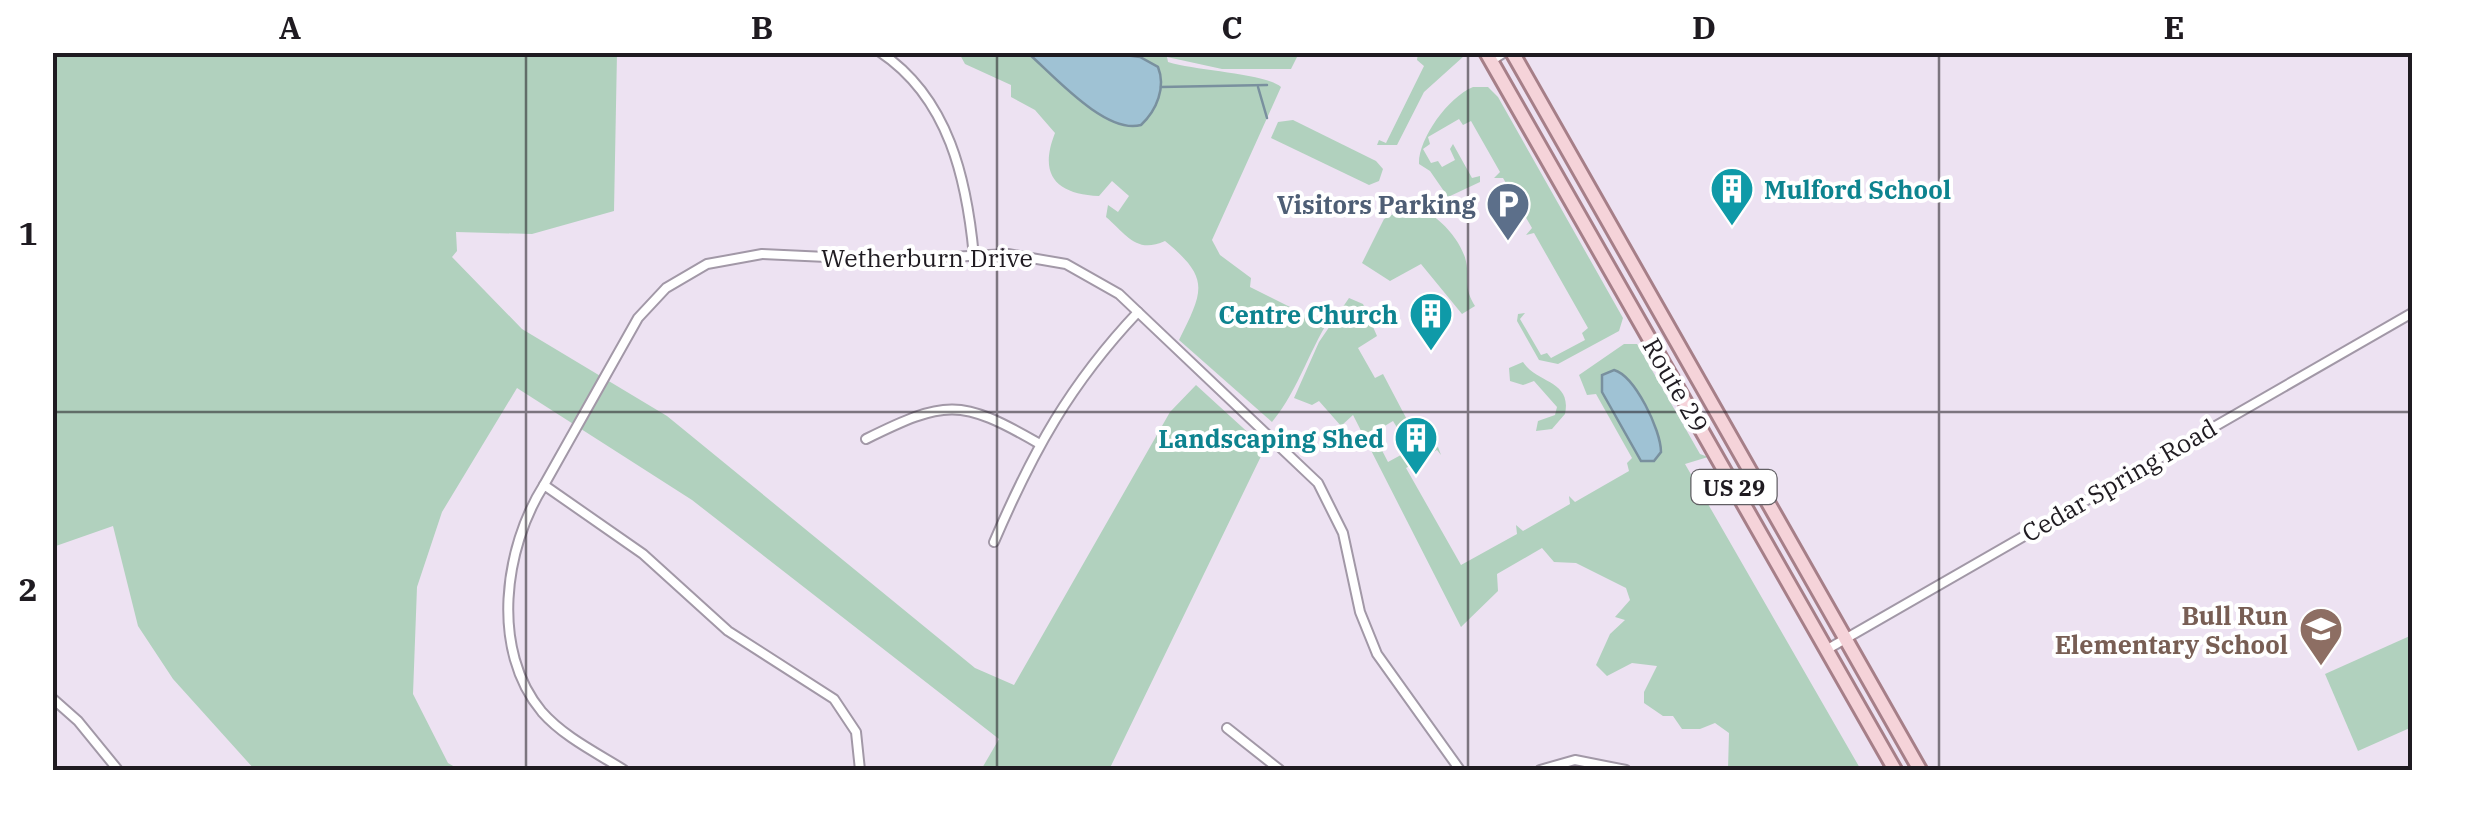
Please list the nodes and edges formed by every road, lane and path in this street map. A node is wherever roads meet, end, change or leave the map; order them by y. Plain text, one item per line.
1 (880, 52) edge
2 (1508, 52) edge
3 (1489, 56) edge
4 (974, 257) junction
5 (1138, 312) junction
6 (2412, 313) edge
7 (866, 439) dead end
8 (1038, 443) junction
9 (544, 484) junction
10 (994, 542) dead end
11 (1845, 639) junction
12 (1826, 650) junction
13 (52, 698) edge
14 (1228, 728) dead end
15 (118, 770) edge
16 (624, 770) edge
17 (860, 770) edge
18 (1280, 770) edge
19 (1460, 770) edge
20 (1540, 770) edge
21 (1626, 770) edge
22 (1895, 770) edge
23 (1920, 770) edge

1 - 4 street
2 - 3 street
2 - 11 main road, Route 29 / US 29
3 - 12 main road, Route 29 / US 29
4 - 5 street, Wetherburn Drive
4 - 9 street, Wetherburn Drive
5 - 8 street
5 - 19 street, Wetherburn Drive
6 - 11 street, Cedar Spring Road
7 - 8 street
8 - 10 street
9 - 16 street, Wetherburn Drive
9 - 17 street
11 - 12 street, Cedar Spring Road
11 - 23 main road, Route 29 / US 29
12 - 22 main road, Route 29 / US 29
13 - 15 street
14 - 18 street
20 - 21 street

